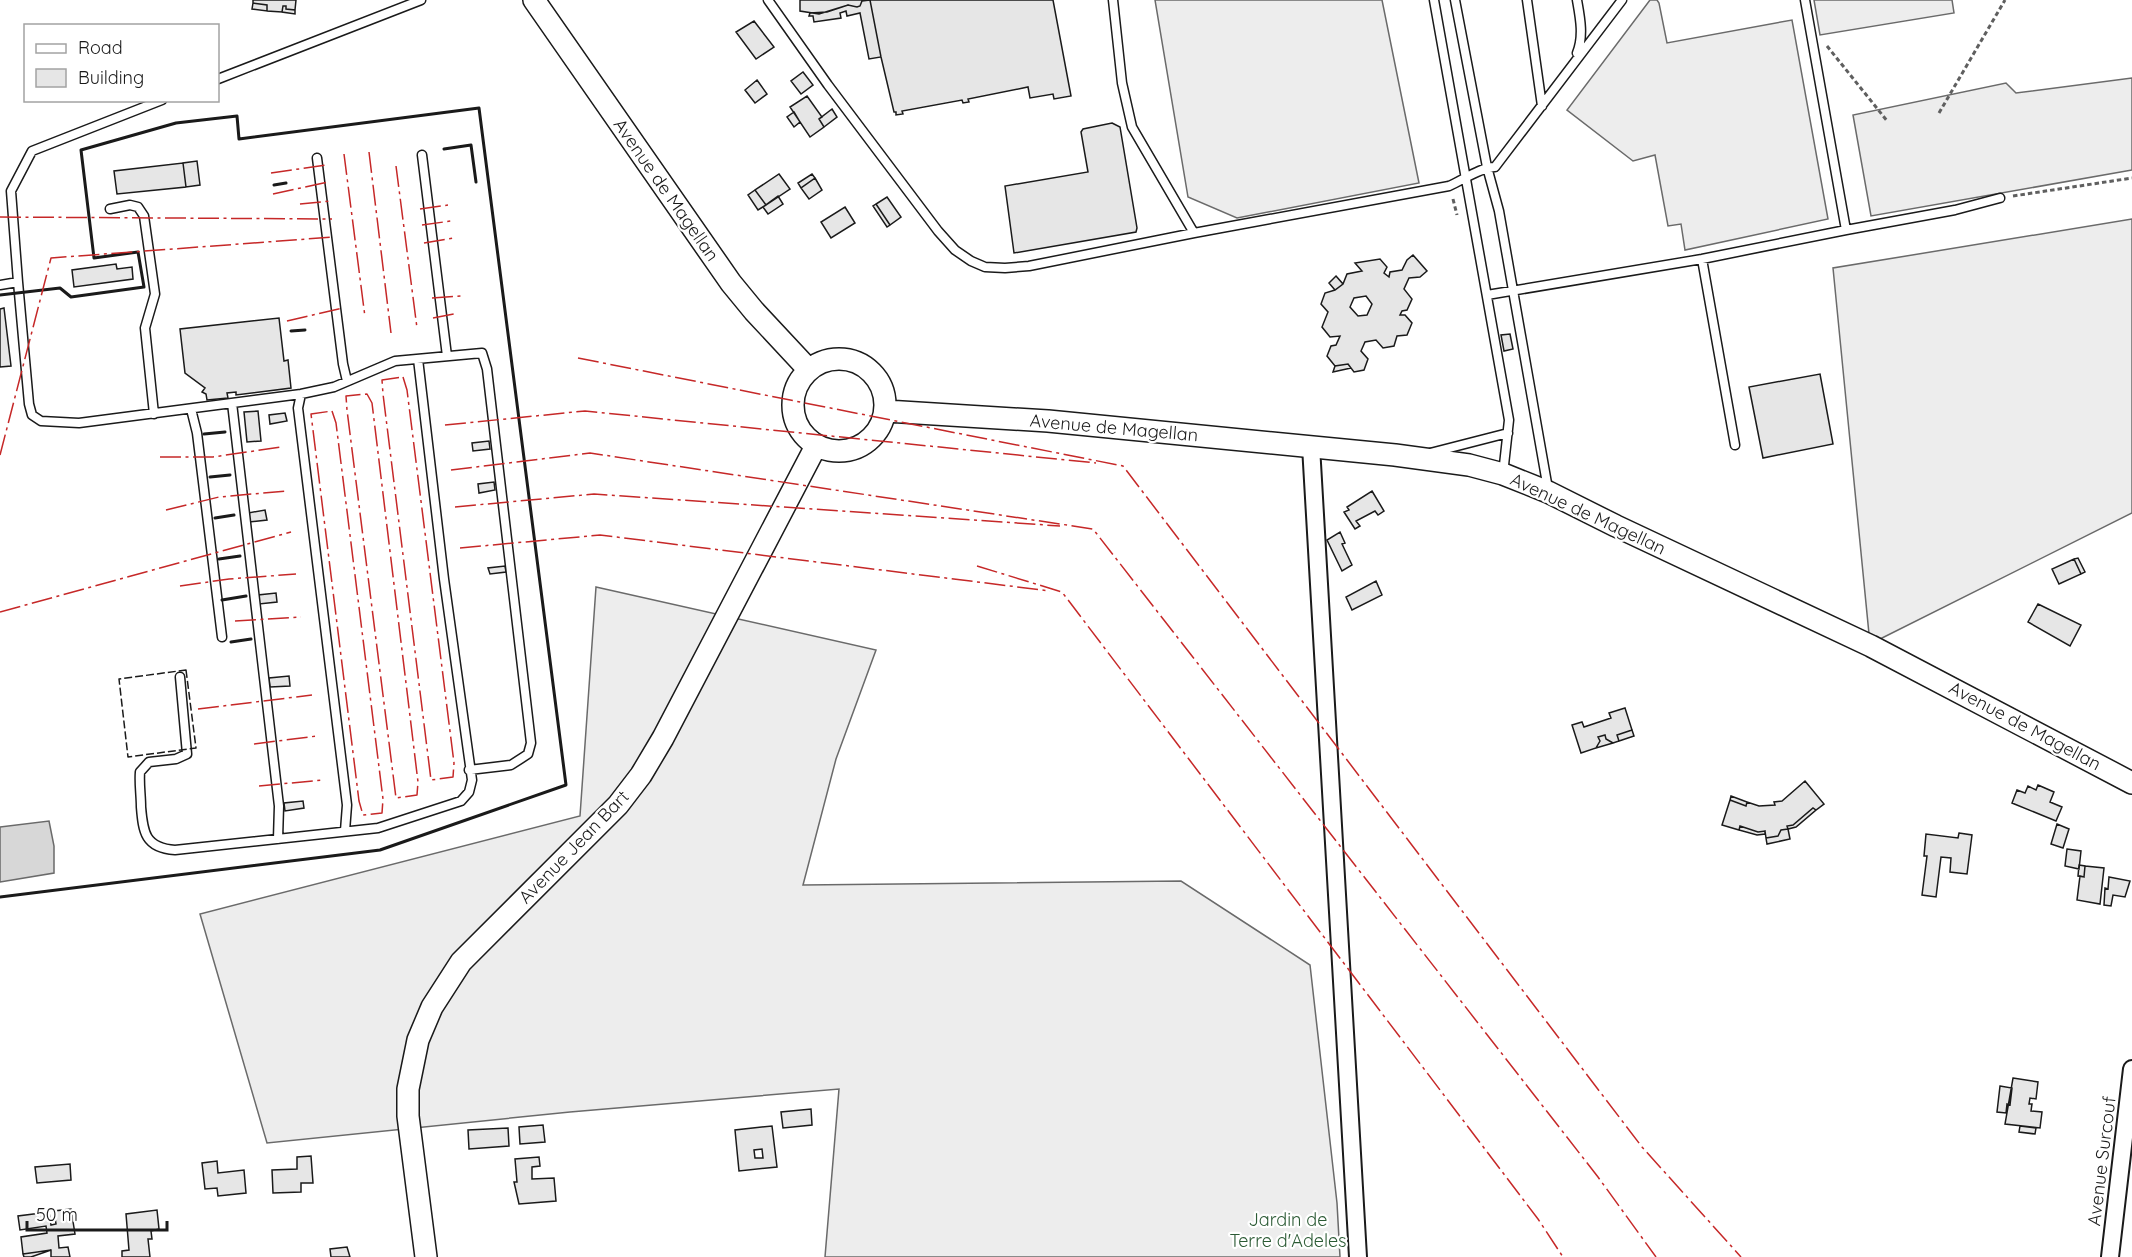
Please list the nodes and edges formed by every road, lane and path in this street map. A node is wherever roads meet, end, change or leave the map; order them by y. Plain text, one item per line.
1 (421, 0) edge
2 (534, 0) edge
3 (768, 0) edge
4 (1113, 0) edge
5 (1434, 0) edge
6 (1455, 0) edge
7 (1527, 0) edge
8 (1577, 0) edge
9 (1622, 0) edge
10 (1805, 0) edge
11 (2005, 0) edge
12 (1810, 25) junction
13 (1581, 29) junction
14 (1594, 37) junction
15 (1570, 69) junction
16 (219, 79) edge
17 (157, 102) edge
18 (1542, 106) junction
19 (1939, 113) dead end
20 (1888, 122) dead end
21 (422, 155) dead end
22 (318, 158) dead end
23 (1487, 167) junction
24 (2132, 178) edge
25 (1466, 179) junction
26 (2000, 198) joint
27 (110, 209) dead end
28 (1846, 230) junction
29 (1194, 233) junction
30 (1702, 259) junction
31 (18, 282) junction
32 (0, 285) edge
33 (1513, 291) junction
34 (1487, 295) junction
35 (447, 356) junction
36 (418, 359) junction
37 (809, 370) junction
38 (347, 381) junction
39 (301, 394) junction
40 (232, 404) junction
41 (191, 409) junction
42 (886, 411) junction
43 (154, 414) junction
44 (1508, 433) junction
45 (1735, 445) dead end
46 (816, 446) junction
47 (1311, 446) junction
48 (1413, 457) junction
49 (1503, 474) junction
50 (1548, 492) junction
51 (222, 637) dead end
52 (180, 677) dead end
53 (470, 770) junction
54 (2132, 783) edge
55 (345, 831) junction
56 (278, 839) junction
57 (2132, 1069) edge
58 (426, 1257) edge
59 (1358, 1257) edge
60 (2110, 1257) edge

1 - 16 lane
2 - 37 street, Avenue de Magellan
3 - 29 lane
4 - 29 lane
5 - 25 lane
6 - 23 lane
7 - 18 lane
8 - 13 lane
9 - 14 lane
10 - 12 lane
11 - 19 path
12 - 20 path
12 - 28 lane
13 - 14 lane
13 - 15 lane
14 - 15 lane
15 - 18 lane
17 - 31 lane
18 - 23 lane
21 - 35 lane
22 - 38 lane
23 - 25 lane
23 - 33 lane
24 - 26 path
25 - 29 lane
25 - 34 lane
26 - 28 lane
27 - 43 lane
28 - 30 lane
30 - 33 lane
30 - 45 lane
31 - 32 lane
31 - 43 lane
33 - 34 lane
33 - 50 lane
34 - 44 lane
35 - 36 lane
35 - 53 lane
36 - 38 lane
36 - 53 lane
37 - 42 street
37 - 46 street
38 - 39 lane
39 - 40 lane
39 - 55 lane
40 - 41 lane
40 - 56 lane
41 - 43 lane
41 - 51 lane
42 - 46 street
42 - 47 street, Avenue de Magellan
44 - 48 lane
44 - 49 lane
46 - 58 street, Avenue Jean Bart
47 - 48 street, Avenue de Magellan
47 - 59 street
48 - 49 street, Avenue de Magellan
49 - 50 street, Avenue de Magellan
50 - 54 street, Avenue de Magellan
52 - 56 lane
53 - 55 lane
55 - 56 lane
57 - 60 street, Avenue Surcouf

